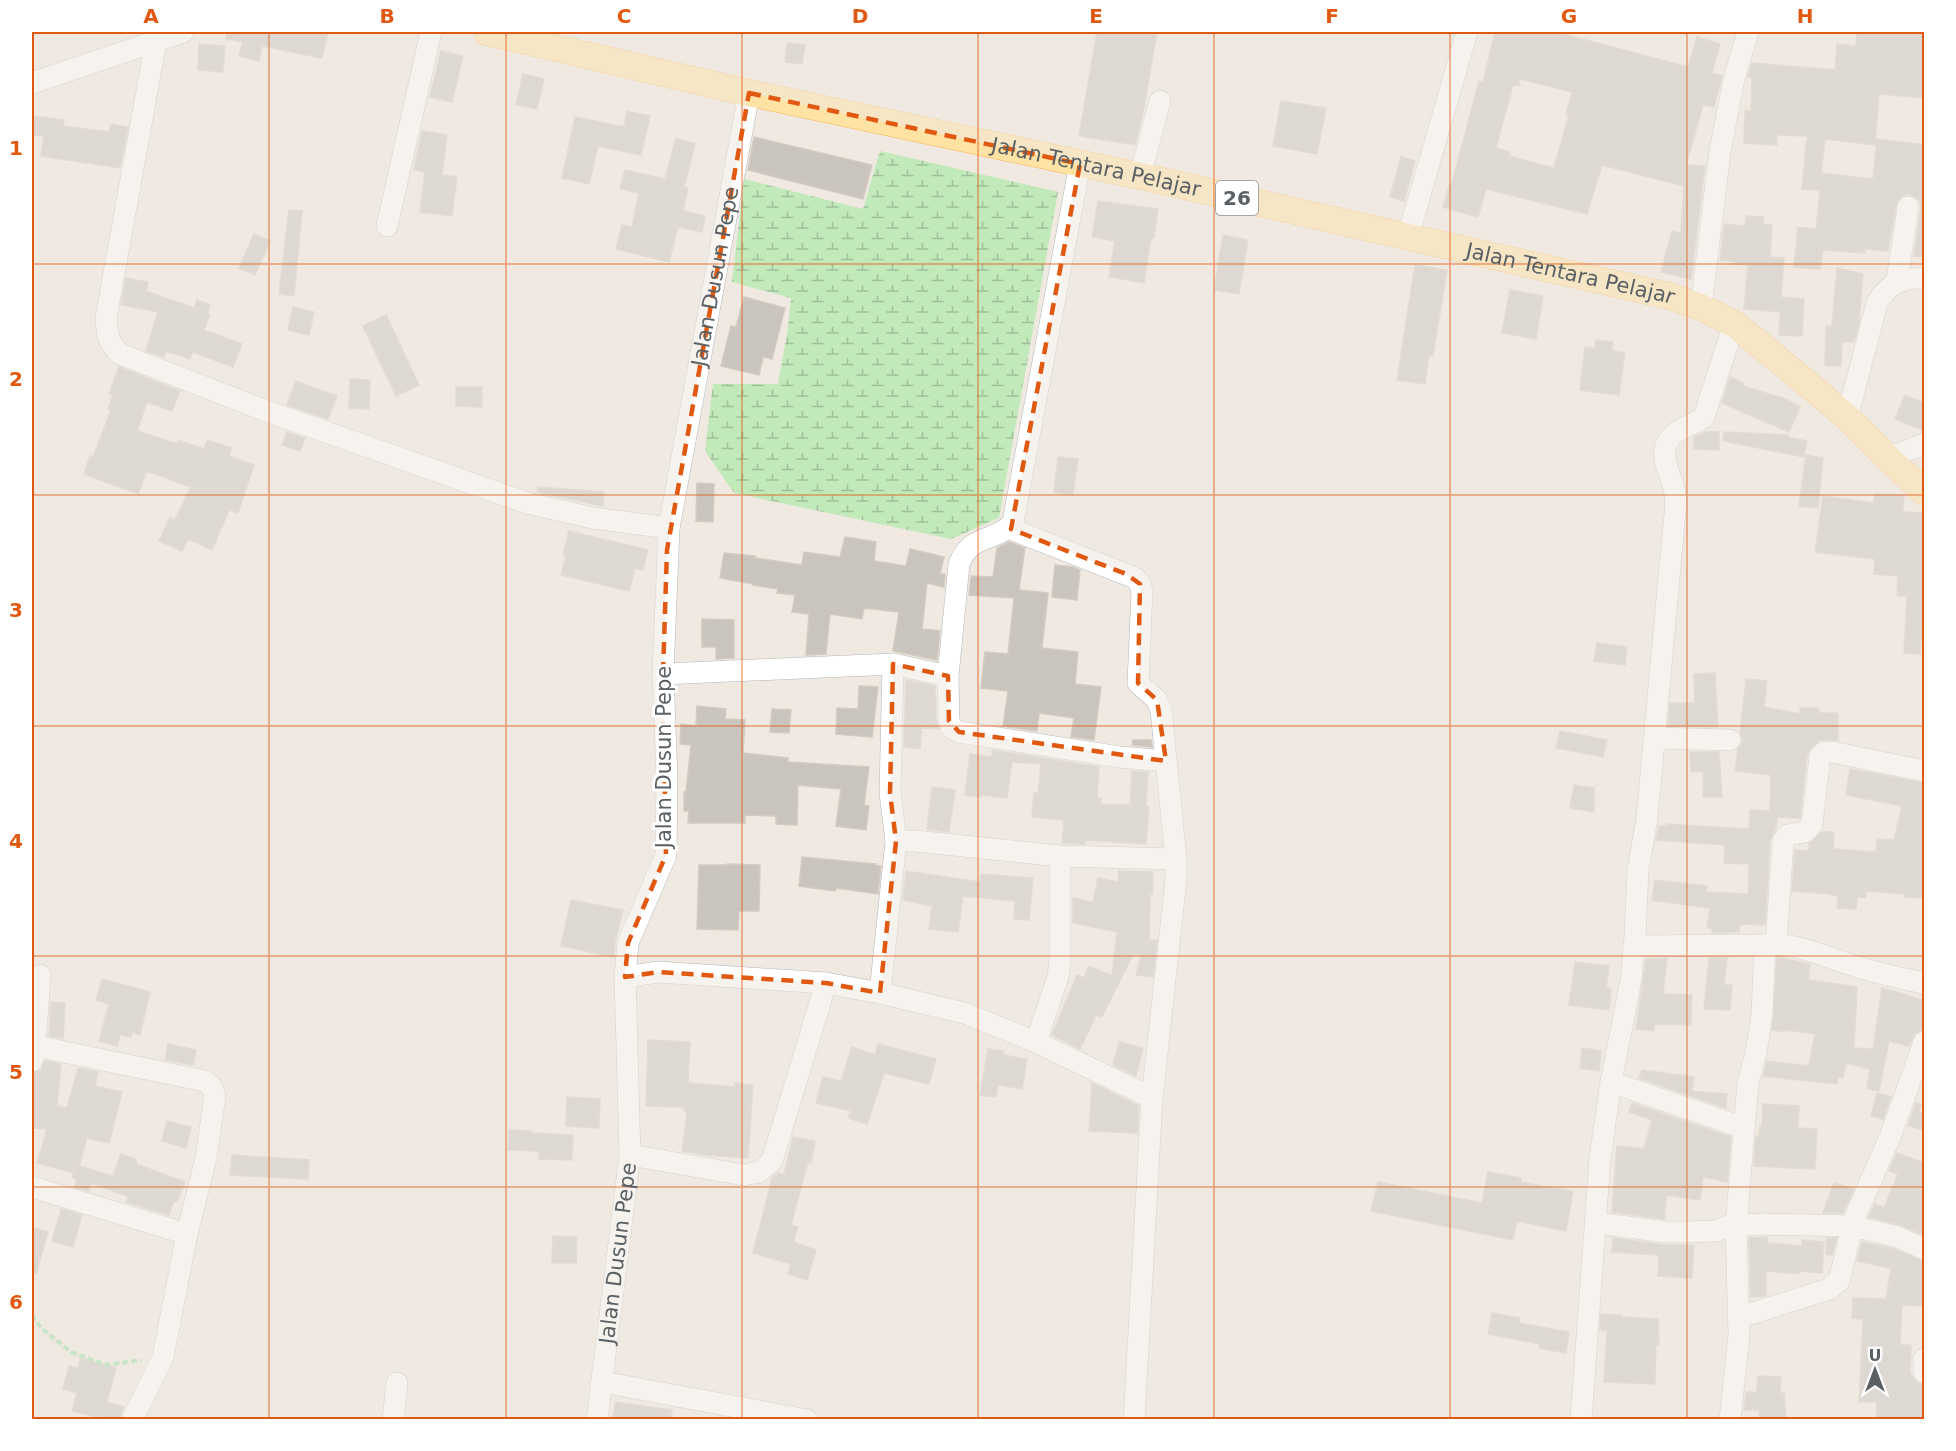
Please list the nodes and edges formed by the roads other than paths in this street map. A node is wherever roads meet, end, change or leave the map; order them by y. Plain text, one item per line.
1 (183, 32) edge
2 (431, 32) edge
3 (487, 32) edge
4 (1467, 32) edge
5 (1748, 32) edge
6 (156, 41) junction
7 (32, 83) edge
8 (749, 93) junction
9 (1160, 101) dead end
10 (1080, 164) junction
11 (1140, 176) junction
12 (1908, 207) dead end
13 (387, 226) dead end
14 (1408, 236) junction
15 (1924, 278) edge
16 (1897, 281) junction
17 (1701, 307) junction
18 (1734, 324) junction
19 (1846, 416) junction
20 (1924, 444) edge
21 (1888, 458) junction
22 (1924, 492) edge
23 (669, 528) junction
24 (1008, 528) junction
25 (893, 664) junction
26 (663, 674) junction
27 (948, 676) junction
28 (1655, 738) junction
29 (1730, 740) dead end
30 (1166, 761) junction
31 (1924, 771) edge
32 (896, 841) junction
33 (1060, 856) junction
34 (1176, 859) junction
35 (1771, 944) junction
36 (1634, 946) junction
37 (40, 975) dead end
38 (625, 976) junction
39 (826, 983) junction
40 (1924, 983) edge
41 (879, 993) junction
42 (1036, 1042) junction
43 (1924, 1042) edge
44 (33, 1053) edge
45 (1611, 1082) junction
46 (1152, 1098) junction
47 (1744, 1128) junction
48 (630, 1155) junction
49 (32, 1187) edge
50 (1596, 1223) junction
51 (1736, 1225) junction
52 (1852, 1226) junction
53 (187, 1234) junction
54 (1924, 1249) edge
55 (1738, 1318) junction
56 (602, 1382) junction
57 (397, 1383) dead end
58 (132, 1419) edge
59 (393, 1419) edge
60 (597, 1419) edge
61 (807, 1419) edge
62 (1134, 1419) edge
63 (1581, 1419) edge
64 (1730, 1419) edge

1 - 6 street
2 - 13 street
3 - 8 main road, Jalan Tentara Pelajar / 26
4 - 14 street
5 - 17 street
6 - 7 street
6 - 23 street
8 - 10 main road, Jalan Tentara Pelajar / 26
8 - 23 street, Jalan Dusun Pepe
9 - 11 street
10 - 11 main road, Jalan Tentara Pelajar / 26
10 - 24 street
11 - 14 main road, Jalan Tentara Pelajar / 26
12 - 16 street
14 - 17 main road, Jalan Tentara Pelajar / 26
15 - 16 street
16 - 19 street
17 - 18 main road, Jalan Tentara Pelajar / 26
18 - 19 main road, Jalan Tentara Pelajar / 26
18 - 28 street
19 - 21 main road, Jalan Tentara Pelajar / 26
20 - 21 street
21 - 22 main road, Jalan Tentara Pelajar / 26
23 - 26 street, Jalan Dusun Pepe
24 - 27 street
24 - 30 street
25 - 26 street
25 - 27 street
25 - 32 street
26 - 38 street, Jalan Dusun Pepe
27 - 30 street
28 - 29 street
28 - 36 street
30 - 34 street
31 - 35 street
32 - 33 street
32 - 41 street
33 - 34 street
33 - 42 street
34 - 46 street
35 - 36 street
35 - 40 street
35 - 47 street
36 - 45 street
37 - 44 street
38 - 39 street
38 - 48 street, Jalan Dusun Pepe
39 - 41 street
39 - 48 street
41 - 42 street
42 - 46 street
43 - 52 street
44 - 53 street
45 - 47 street
45 - 50 street
46 - 62 street
47 - 51 street
48 - 56 street, Jalan Dusun Pepe
49 - 53 street
50 - 51 street
50 - 63 street
51 - 52 street
51 - 55 street
52 - 54 street
52 - 55 street
53 - 58 street
55 - 64 street
56 - 60 street, Jalan Dusun Pepe
56 - 61 street
57 - 59 street

